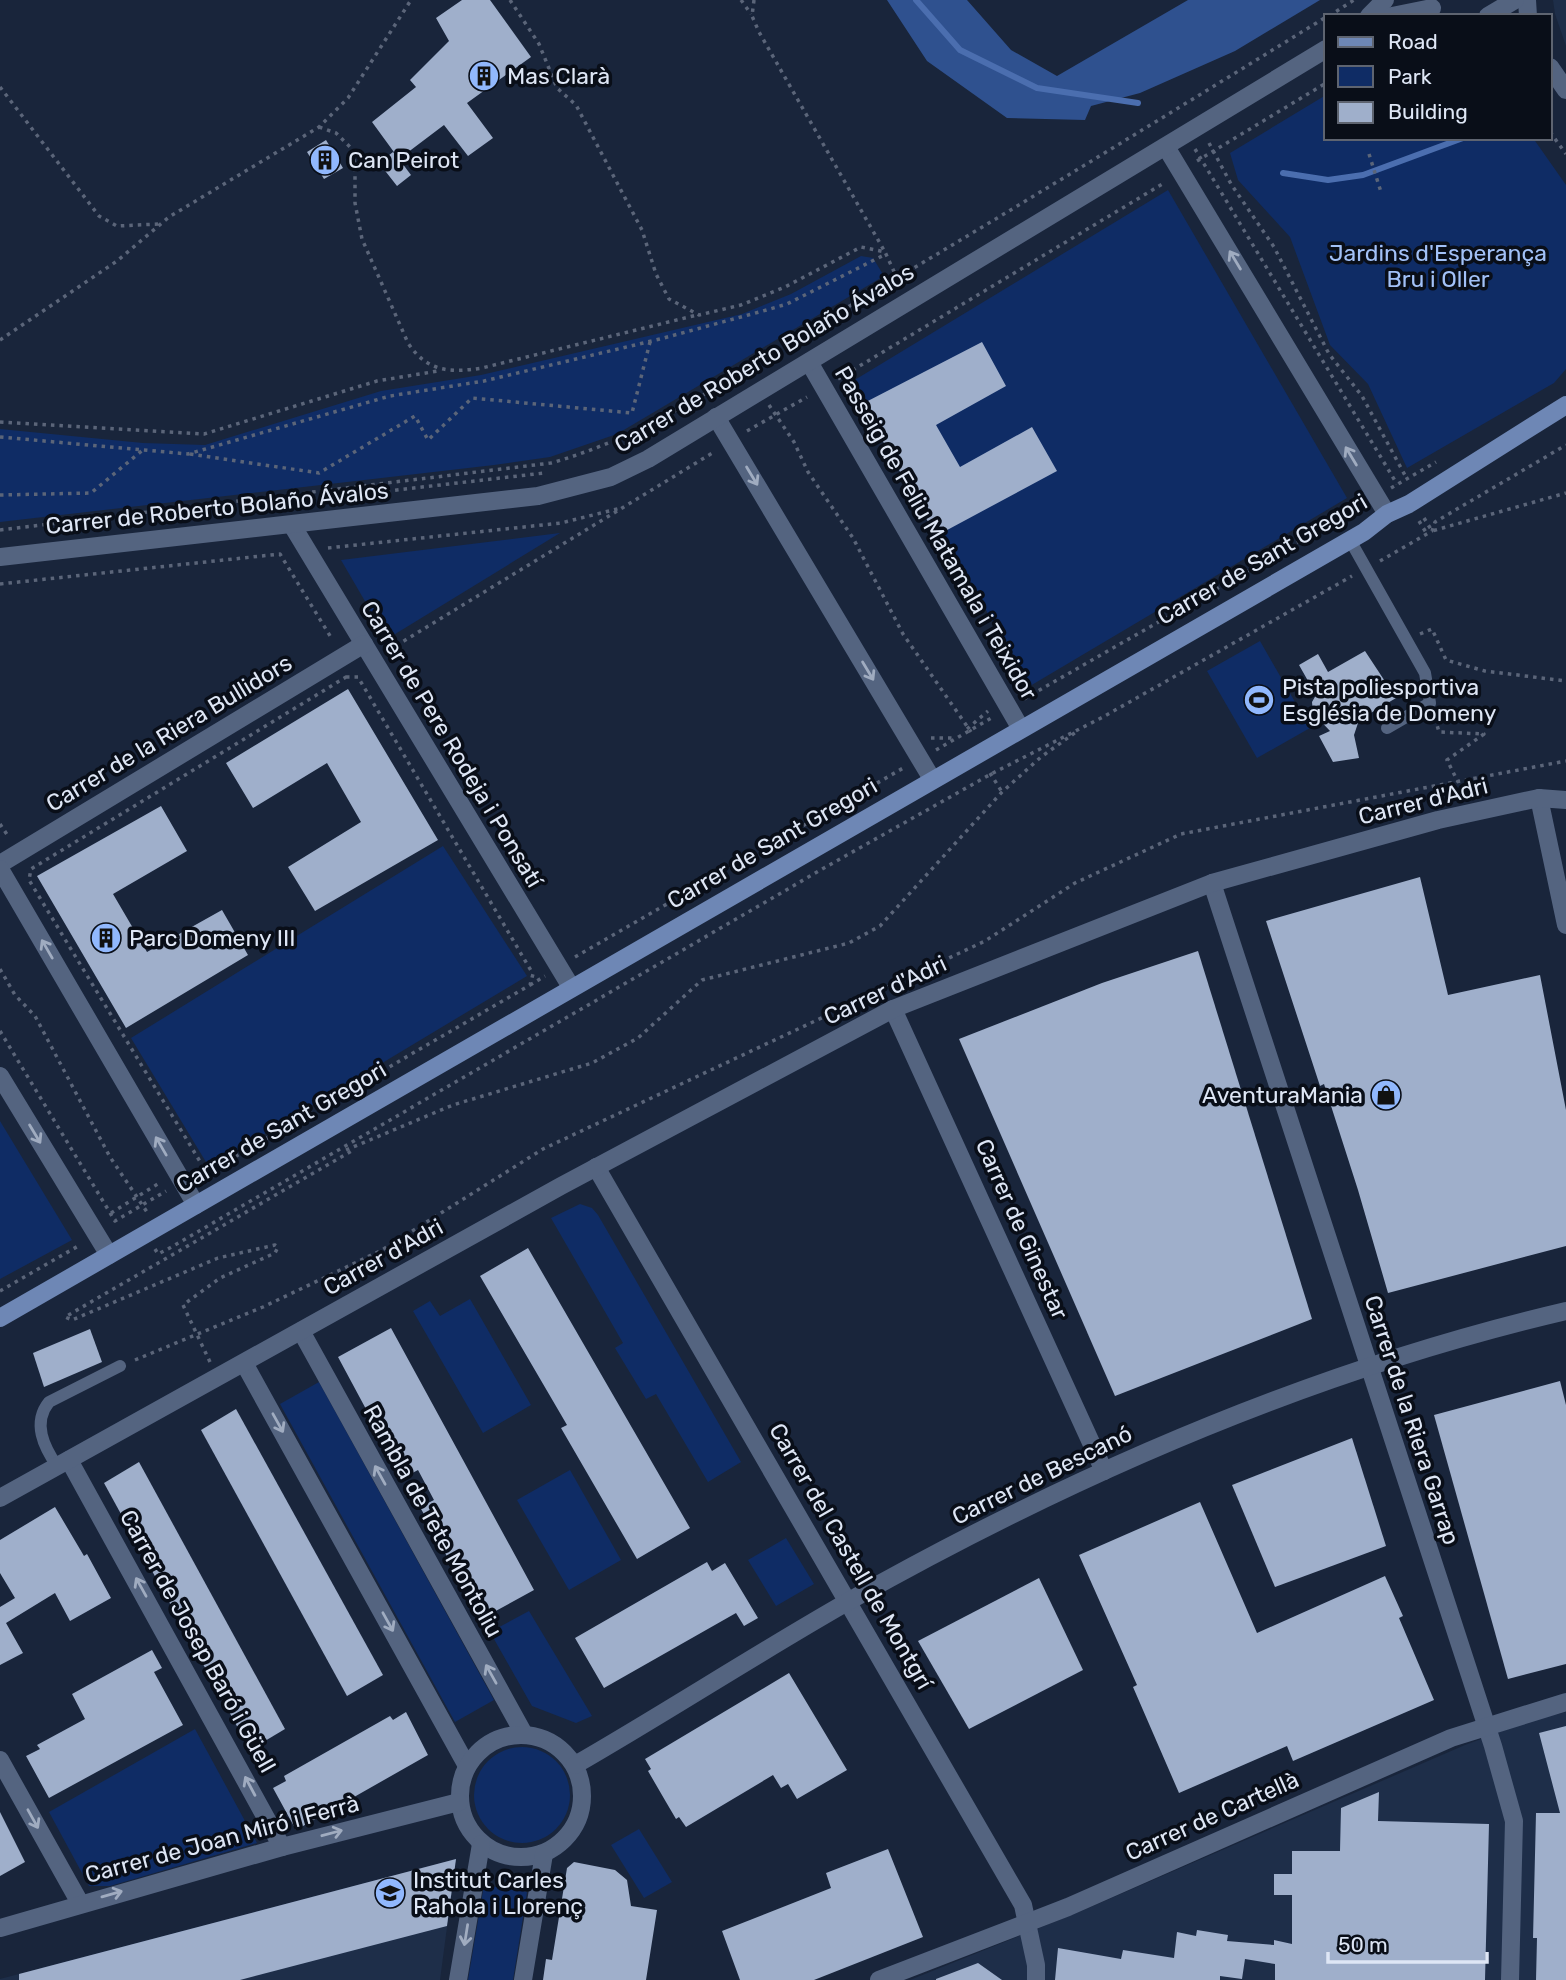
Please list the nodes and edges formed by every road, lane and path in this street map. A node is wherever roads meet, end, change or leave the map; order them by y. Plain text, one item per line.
1 (411, 0) edge
2 (510, 0) edge
3 (741, 0) edge
4 (754, 0) edge
5 (1354, 0) edge
6 (1385, 0) edge
7 (1515, 0) edge
8 (1434, 8) edge
9 (1333, 14) edge
10 (1371, 14) edge
11 (1402, 14) edge
12 (1491, 14) edge
13 (752, 16) junction
14 (1324, 19) edge
15 (1324, 50) edge
16 (1552, 71) edge
17 (1324, 84) edge
18 (0, 87) edge
19 (1566, 90) edge
20 (1186, 105) junction
21 (319, 127) junction
22 (1193, 131) junction
23 (1552, 135) edge
24 (1166, 147) junction
25 (1214, 150) junction
26 (1369, 154) dead end
27 (1566, 154) edge
28 (1201, 158) junction
29 (1182, 170) junction
30 (1381, 192) dead end
31 (160, 224) junction
32 (885, 253) junction
33 (897, 278) junction
34 (699, 315) junction
35 (0, 341) edge
36 (650, 342) junction
37 (809, 362) junction
38 (746, 367) junction
39 (440, 370) junction
40 (824, 387) junction
41 (760, 391) junction
42 (1566, 406) edge
43 (775, 415) junction
44 (716, 417) junction
45 (0, 422) edge
46 (0, 437) edge
47 (731, 441) junction
48 (1566, 445) edge
49 (144, 449) junction
50 (187, 454) junction
51 (1440, 459) dead end
52 (556, 471) dead end
53 (1407, 479) junction
54 (1566, 493) edge
55 (0, 495) edge
56 (1376, 497) junction
57 (326, 499) dead end
58 (1411, 503) junction
59 (628, 506) junction
60 (1387, 514) junction
61 (292, 525) junction
62 (0, 530) edge
63 (1432, 531) junction
64 (1427, 534) junction
65 (1350, 540) junction
66 (0, 557) edge
67 (334, 559) dead end
68 (1366, 568) junction
69 (0, 583) edge
70 (1406, 640) junction
71 (372, 642) junction
72 (322, 646) dead end
73 (1566, 681) edge
74 (1010, 708) junction
75 (1087, 725) junction
76 (1387, 728) dead end
77 (1021, 729) junction
78 (970, 731) junction
79 (1439, 732) dead end
80 (981, 751) junction
81 (920, 758) junction
82 (991, 774) junction
83 (933, 779) junction
84 (1458, 782) dead end
85 (1002, 792) junction
86 (1539, 798) junction
87 (1566, 800) edge
88 (0, 824) edge
89 (19, 830) dead end
90 (0, 866) edge
91 (1212, 883) junction
92 (1566, 925) edge
93 (558, 967) junction
94 (0, 969) edge
95 (530, 985) junction
96 (571, 987) junction
97 (893, 1009) junction
98 (0, 1031) edge
99 (0, 1076) edge
100 (372, 1139) junction
101 (199, 1160) junction
102 (596, 1167) junction
103 (174, 1181) junction
104 (136, 1196) junction
105 (196, 1205) junction
106 (143, 1206) junction
107 (110, 1213) junction
108 (90, 1225) junction
109 (156, 1227) junction
110 (171, 1254) junction
111 (108, 1255) junction
112 (0, 1291) edge
113 (1566, 1311) edge
114 (0, 1318) edge
115 (300, 1331) junction
116 (244, 1363) junction
117 (120, 1366) dead end
118 (1369, 1368) junction
119 (221, 1376) junction
120 (63, 1463) junction
121 (1104, 1471) junction
122 (0, 1498) edge
123 (849, 1602) junction
124 (1566, 1702) edge
125 (1486, 1727) junction
126 (524, 1734) junction
127 (0, 1760) edge
128 (575, 1765) junction
129 (467, 1766) junction
130 (459, 1802) junction
131 (481, 1844) junction
132 (282, 1847) junction
133 (544, 1854) junction
134 (80, 1903) junction
135 (1027, 1922) junction
136 (0, 1928) edge
137 (458, 1980) edge
138 (523, 1980) edge
139 (879, 1980) edge
140 (1036, 1980) edge
141 (1510, 1980) edge

1 - 21 path
2 - 34 path
3 - 13 path
4 - 13 path
5 - 9 path
6 - 10 street
7 - 12 street
8 - 11 street
13 - 32 path
14 - 20 path
15 - 22 street, Carrer de Roberto Bolaño Ávalos
16 - 19 street
17 - 25 path
18 - 31 path
20 - 22 path
20 - 33 path
21 - 31 path
21 - 39 path
22 - 24 street, Carrer de Roberto Bolaño Ávalos
22 - 25 path
22 - 28 path
23 - 27 path
24 - 29 street
24 - 37 street, Carrer de Roberto Bolaño Ávalos
25 - 28 path
25 - 53 path
26 - 30 path
28 - 29 path
28 - 58 path
29 - 40 path
56 -> 29 street
31 - 35 path
32 - 33 path
32 - 34 path
32 - 36 path
33 - 38 path
34 - 39 path
36 - 50 path
36 - 50 path
37 - 40 street, Passeig de Feliu Matamala i Teixidor
37 - 41 street, Carrer de Roberto Bolaño Ávalos
38 - 41 path
38 - 62 path
39 - 45 path
40 - 43 path
40 - 74 street, Passeig de Feliu Matamala i Teixidor
41 - 43 path
41 - 44 street, Carrer de Roberto Bolaño Ávalos
42 - 58 main road, Carrer de Sant Gregori
43 - 47 path
43 - 78 path
44 - 47 street
44 - 61 street, Carrer de Roberto Bolaño Ávalos
46 - 49 path
47 - 59 path
47 -> 81 street
48 - 63 path
49 - 50 path
49 - 55 path
51 - 53 path
52 - 57 path
53 - 56 path
53 - 58 path
54 - 63 path
56 - 60 street
56 - 74 path
58 - 60 main road, Carrer de Sant Gregori
58 - 63 path
58 - 64 path
59 - 67 path
59 - 71 path
60 - 65 main road, Carrer de Sant Gregori
61 - 66 street, Carrer de Roberto Bolaño Ávalos
61 - 71 street, Carrer de Pere Rodeja i Ponsatí
63 - 64 path
64 - 68 path
65 - 68 lane
65 - 77 main road, Carrer de Sant Gregori
68 - 70 lane
68 - 75 path
69 - 72 path
70 - 73 path
70 - 76 lane
71 - 90 street, Carrer de la Riera Bullidors
71 - 93 street, Carrer de Pere Rodeja i Ponsatí
74 - 77 street, Passeig de Feliu Matamala i Teixidor
74 - 78 path
75 - 82 path
75 - 85 path
77 - 80 main road, Carrer de Sant Gregori
78 - 80 path
78 - 81 path
79 - 84 path
80 - 82 path
80 - 83 main road, Carrer de Sant Gregori
81 - 83 street
81 - 93 path
82 - 85 path
82 - 100 path
83 - 96 main road, Carrer de Sant Gregori
85 - 100 path
86 - 87 street, Carrer d'Adri
86 - 91 street, Carrer d'Adri
86 - 92 street
88 - 89 path
103 -> 90 street
91 - 97 street, Carrer d'Adri
91 - 118 street, Carrer de la Riera Garrap
93 - 95 path
93 - 96 street, Carrer de Pere Rodeja i Ponsatí
94 - 104 path
95 - 101 path
95 - 101 path
96 - 105 main road, Carrer de Sant Gregori
97 - 102 street, Carrer d'Adri
97 - 121 street, Carrer de Ginestar
98 - 107 path
99 -> 108 street
100 - 110 path
101 - 103 path
102 - 115 street, Carrer d'Adri
102 - 123 street, Carrer del Castell de Montgrí
103 - 104 path
103 - 105 street
103 - 106 path
104 - 106 path
104 - 107 path
105 - 109 main road, Carrer de Sant Gregori
106 - 107 path
106 - 109 path
107 - 108 path
108 - 111 street
108 - 112 path
109 - 110 path
109 - 111 main road, Carrer de Sant Gregori
110 - 119 path
111 - 114 main road, Carrer de Sant Gregori
113 - 118 street, Carrer de Bescanó
115 - 116 street, Carrer d'Adri
126 -> 115 street, Rambla de Tete Montoliu
116 - 119 street, Carrer d'Adri
116 -> 129 street
117 - 120 lane
118 - 121 street, Carrer de Bescanó
118 - 125 street, Carrer de la Riera Garrap
119 - 120 street, Carrer d'Adri
120 - 122 street, Carrer d'Adri
132 -> 120 street, Carrer de Josep Baró i Güell
121 - 123 street, Carrer de Bescanó
123 - 128 street, Carrer de Bescanó
123 - 135 street, Carrer del Castell de Montgrí
124 - 125 street, Carrer de Cartellà
125 - 135 street, Carrer de Cartellà
125 - 141 street, Carrer de la Riera Garrap
126 - 128 street
126 - 129 street
127 -> 134 street
128 - 133 street
129 - 130 street
130 - 131 street
132 -> 130 street, Carrer de Joan Miró i Ferrà
131 - 133 street
131 -> 137 street
134 -> 132 street, Carrer de Joan Miró i Ferrà
133 - 138 street
134 - 136 street, Carrer de Joan Miró i Ferrà
135 - 139 street, Carrer de Cartellà
135 - 140 street, Carrer del Castell de Montgrí

